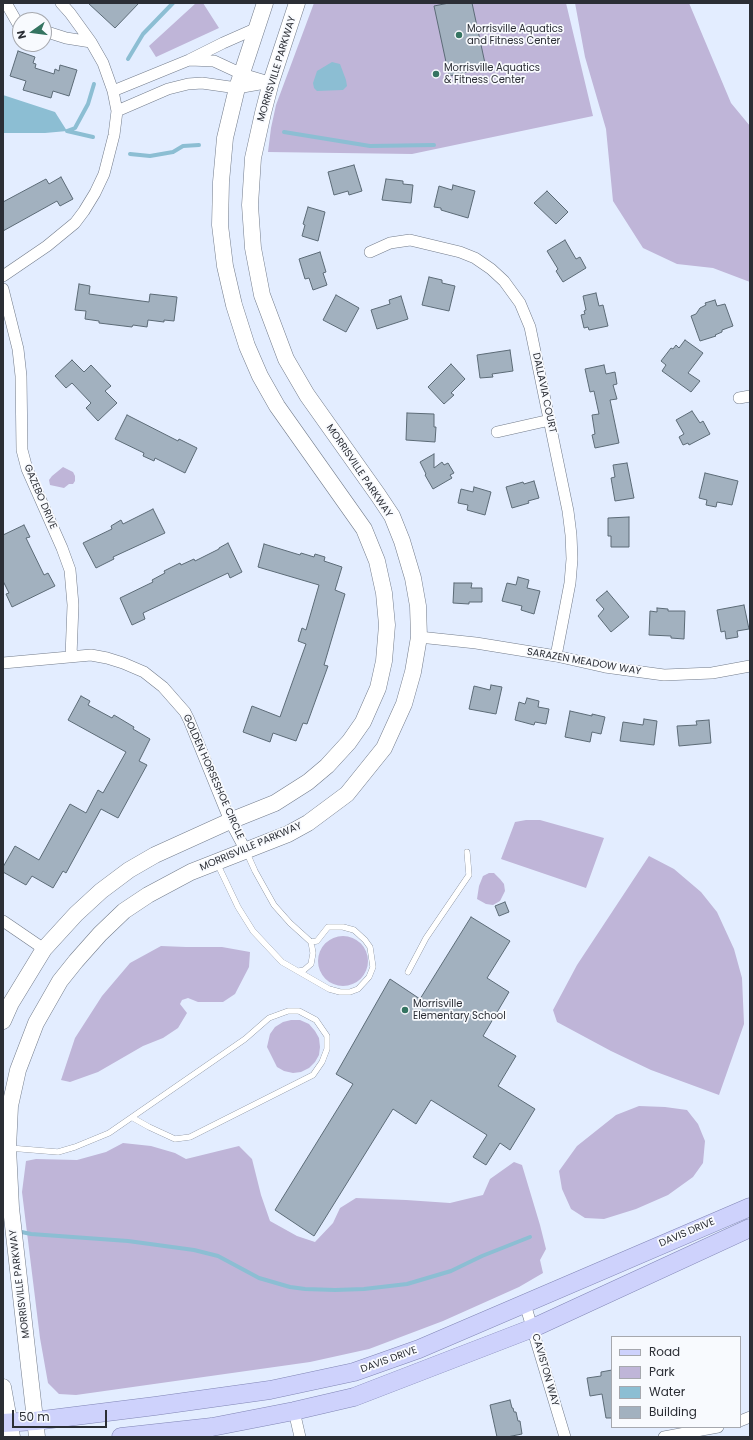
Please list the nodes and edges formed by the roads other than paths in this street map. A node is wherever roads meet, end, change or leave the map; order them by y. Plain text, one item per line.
1 (6, 3) edge
2 (61, 3) edge
3 (265, 3) edge
4 (297, 3) edge
5 (12, 14) edge
6 (257, 28) junction
7 (52, 34) edge
8 (91, 42) junction
9 (189, 60) junction
10 (240, 81) junction
11 (271, 82) junction
12 (112, 91) junction
13 (117, 111) junction
14 (370, 252) dead end
15 (3, 276) edge
16 (3, 289) edge
17 (550, 420) junction
18 (497, 432) dead end
19 (418, 638) junction
20 (71, 656) junction
21 (556, 656) junction
22 (3, 663) edge
23 (750, 666) edge
24 (230, 821) junction
25 (246, 851) junction
26 (467, 852) dead end
27 (217, 862) junction
28 (3, 921) edge
29 (311, 942) junction
30 (44, 949) junction
31 (299, 971) junction
32 (408, 972) dead end
33 (3, 1021) edge
34 (133, 1118) junction
35 (5, 1148) edge
36 (750, 1207) edge
37 (750, 1228) edge
38 (525, 1304) junction
39 (533, 1328) junction
40 (3, 1387) edge
41 (294, 1411) junction
42 (8, 1427) edge
43 (713, 1428) edge
44 (36, 1429) edge
45 (120, 1437) edge
46 (300, 1437) edge
47 (565, 1437) edge
48 (664, 1437) edge

1 - 5 street
2 - 8 street
3 - 6 main road
4 - 11 main road, MORRISVILLE PARKWAY
6 - 9 street
6 - 10 main road
7 - 8 street
8 - 12 street
9 - 10 street
9 - 12 street
10 - 11 street
10 - 13 street
10 - 24 main road
11 - 19 main road, MORRISVILLE PARKWAY
12 - 13 street
13 - 15 street
14 - 17 street, DALLAVIA COURT
16 - 20 street, GAZEBO DRIVE
17 - 18 street
17 - 21 street, DALLAVIA COURT
19 - 21 street, SARAZEN MEADOW WAY
19 - 25 main road, MORRISVILLE PARKWAY
20 - 22 street, GOLDEN HORSESHOE CIRCLE
20 - 24 street, GOLDEN HORSESHOE CIRCLE
21 - 23 street, SARAZEN MEADOW WAY
24 - 25 street, GOLDEN HORSESHOE CIRCLE
24 - 30 main road
25 - 27 main road, MORRISVILLE PARKWAY
25 - 29 lane
26 - 32 lane
27 - 31 lane
27 - 35 main road, MORRISVILLE PARKWAY
28 - 30 street
29 - 31 lane
29 - 31 lane
30 - 33 main road
34 - 34 lane
34 - 35 lane
35 - 44 main road, MORRISVILLE PARKWAY
36 - 38 main road, DAVIS DRIVE
37 - 39 main road, DAVIS DRIVE
38 - 39 street, CAVISTON WAY
38 - 44 main road, DAVIS DRIVE
39 - 41 main road, DAVIS DRIVE
39 - 47 street, CAVISTON WAY
40 - 42 main road
41 - 45 main road, DAVIS DRIVE
41 - 46 street
42 - 44 main road, DAVIS DRIVE
43 - 48 street

